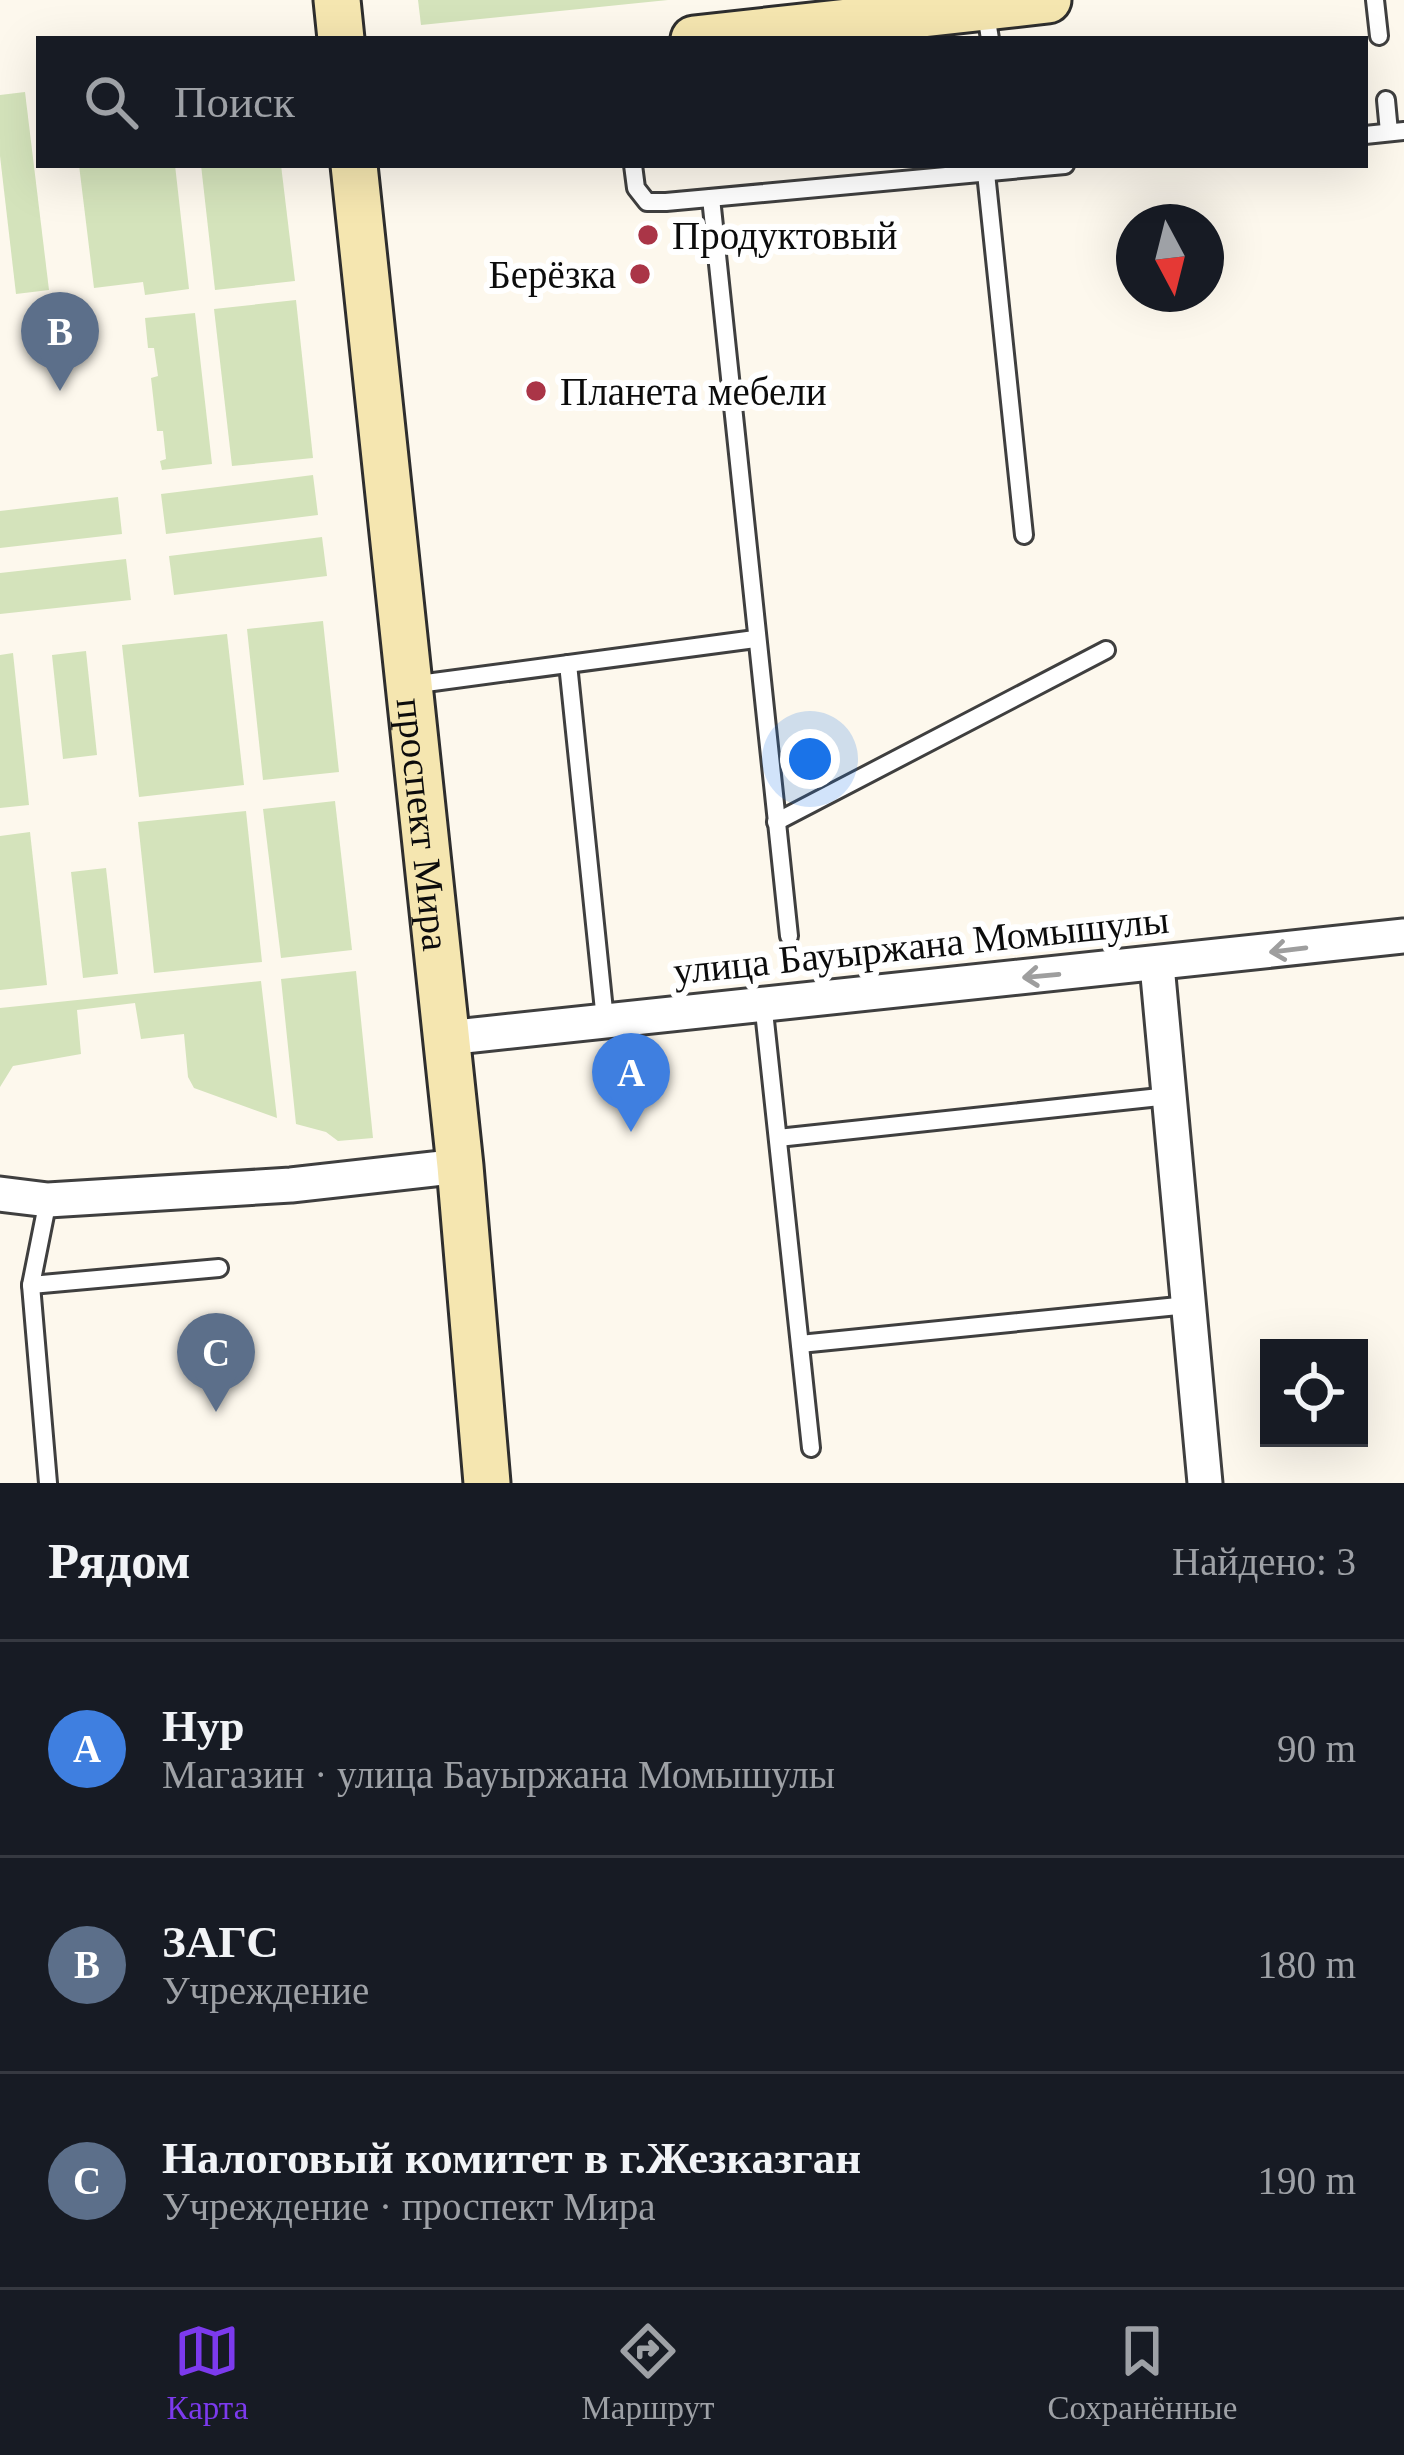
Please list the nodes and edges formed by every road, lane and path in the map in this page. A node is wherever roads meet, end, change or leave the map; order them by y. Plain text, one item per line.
1 (337, 0) edge
2 (1048, 0) edge
3 (1375, 0) edge
4 (988, 23) edge
5 (341, 36) edge
6 (749, 36) edge
7 (1379, 36) dead end
8 (1386, 100) dead end
9 (1396, 132) edge
10 (354, 168) edge
11 (633, 168) edge
12 (998, 170) edge
13 (711, 199) junction
14 (1024, 535) dead end
15 (755, 640) junction
16 (1106, 650) dead end
17 (568, 664) junction
18 (410, 685) junction
19 (776, 822) junction
20 (789, 936) dead end
21 (1404, 936) edge
22 (1157, 965) junction
23 (763, 1001) junction
24 (605, 1020) junction
25 (446, 1038) junction
26 (1169, 1096) junction
27 (778, 1138) junction
28 (460, 1166) junction
29 (0, 1194) edge
30 (48, 1200) junction
31 (219, 1268) dead end
32 (31, 1286) junction
33 (1189, 1305) junction
34 (800, 1344) junction
35 (811, 1448) dead end
36 (48, 1483) edge
37 (488, 1483) edge
38 (1205, 1483) edge

1 - 5 main road
2 - 4 main road
3 - 7 lane
4 - 6 main road
8 - 9 lane
10 - 18 main road, проспект Мира
11 - 13 lane
12 - 13 lane
12 - 14 lane
13 - 15 lane
15 - 17 lane
15 - 19 lane
16 - 19 lane
17 - 18 lane
17 - 24 lane
18 - 25 main road, проспект Мира
19 - 20 lane
21 -> 22 street, улица Бауыржана Момышулы
22 -> 23 street, улица Бауыржана Момышулы
22 - 26 street
23 - 24 street, улица Бауыржана Момышулы
23 - 27 lane
24 - 25 street, улица Бауыржана Момышулы
25 - 28 main road, проспект Мира
26 - 27 lane
26 - 33 street
27 - 34 lane
28 - 30 street
28 - 37 main road, проспект Мира
29 - 30 street
30 - 32 lane
31 - 32 lane
32 - 36 lane
33 - 34 lane
33 - 38 street
34 - 35 lane

